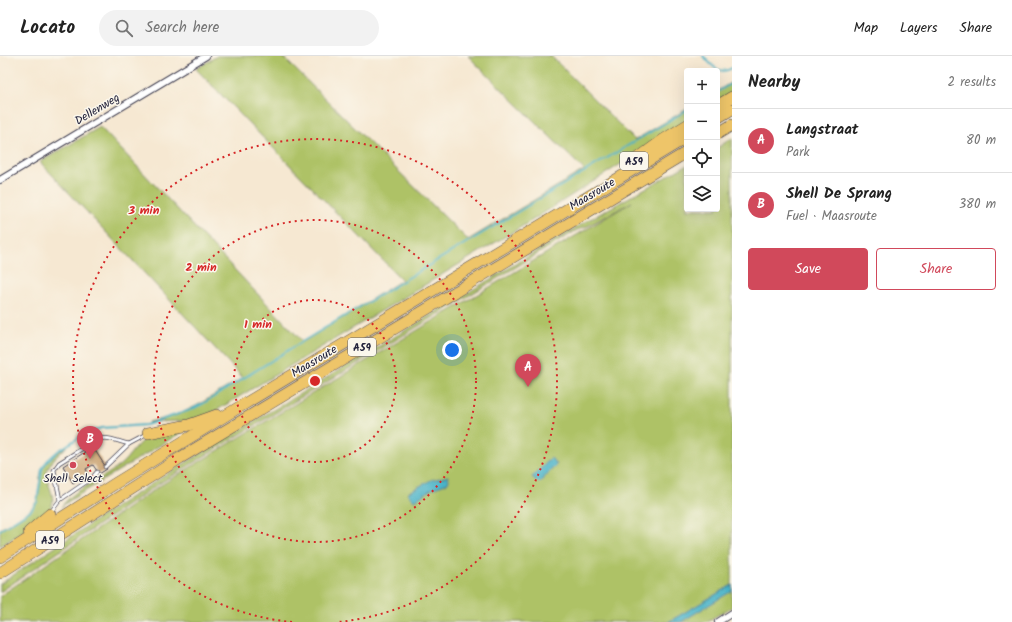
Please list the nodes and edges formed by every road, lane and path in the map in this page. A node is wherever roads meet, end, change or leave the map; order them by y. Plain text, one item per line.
1 (206, 56) edge
2 (732, 97) edge
3 (720, 104) edge
4 (732, 109) edge
5 (720, 116) edge
6 (732, 125) edge
7 (684, 127) edge
8 (720, 132) edge
9 (684, 138) edge
10 (684, 154) edge
11 (0, 180) edge
12 (582, 200) junction
13 (241, 406) junction
14 (148, 433) joint
15 (90, 443) dead end
16 (129, 444) junction
17 (83, 448) dead end
18 (106, 467) dead end
19 (97, 472) dead end
20 (60, 500) junction
21 (50, 514) joint
22 (2, 556) edge
23 (0, 573) edge
24 (732, 613) edge
25 (718, 622) edge

1 - 11 street, Dellenweg
2 - 3 highway
4 - 5 highway
6 - 8 highway
7 - 12 highway, A59
9 - 12 highway, Maasroute / A59
10 - 23 highway, Maasroute / A59
12 - 13 highway, Maasroute / A59
13 - 14 highway, A59
13 - 22 highway, Maasroute / A59
14 - 16 lane, A59
15 - 16 lane
16 - 18 lane, A59
17 - 20 lane
19 - 20 lane, A59
20 - 21 lane, A59
21 - 22 highway, A59
24 - 25 street

